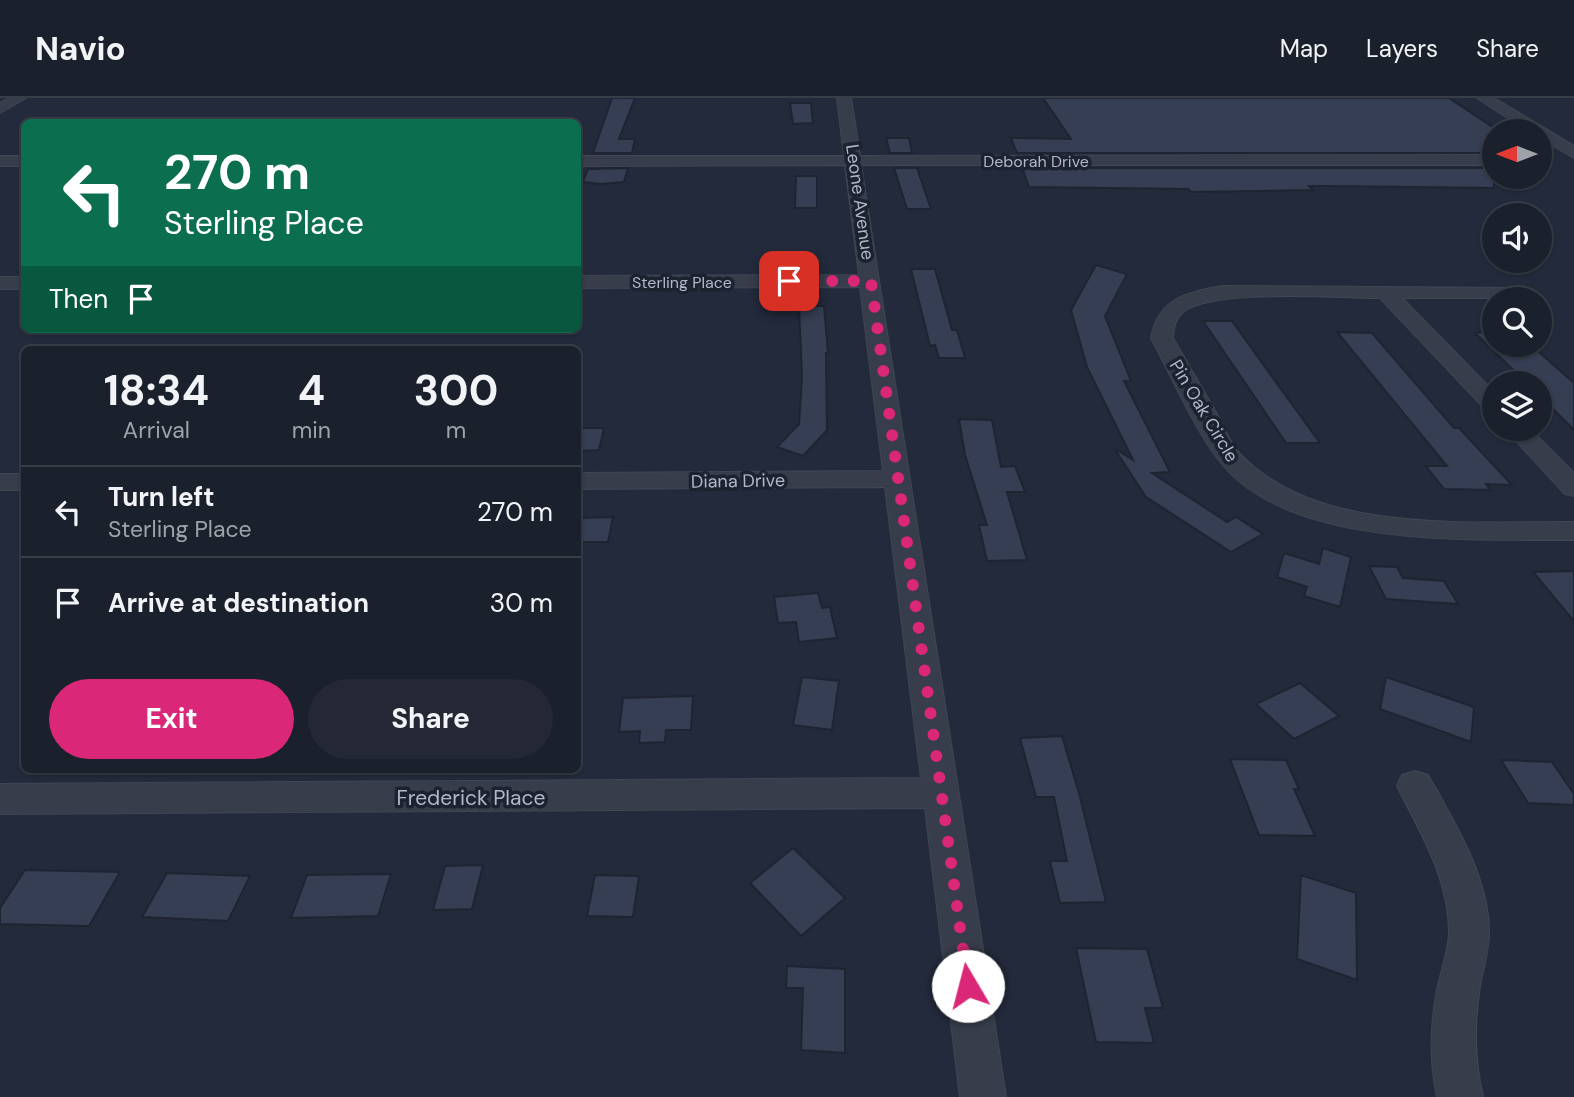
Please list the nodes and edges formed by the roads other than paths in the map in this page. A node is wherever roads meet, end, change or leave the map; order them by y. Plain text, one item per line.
1 (19, 98) edge
2 (844, 98) edge
3 (1484, 98) edge
4 (0, 108) edge
5 (1518, 119) edge
6 (1552, 140) edge
7 (1574, 153) edge
8 (853, 160) junction
9 (1482, 160) edge
10 (1552, 160) edge
11 (1574, 160) edge
12 (0, 161) edge
13 (21, 161) edge
14 (581, 161) edge
15 (871, 281) junction
16 (581, 282) edge
17 (0, 283) edge
18 (21, 283) edge
19 (1385, 292) junction
20 (1482, 292) edge
21 (1482, 393) edge
22 (1529, 441) edge
23 (899, 479) junction
24 (581, 481) edge
25 (0, 482) edge
26 (21, 482) edge
27 (1574, 488) edge
28 (1574, 531) edge
29 (1415, 786) dead end
30 (942, 793) junction
31 (0, 799) edge
32 (983, 1097) edge
33 (1460, 1097) edge

1 - 4 street
2 - 8 street, Leone Avenue
3 - 5 street
6 - 7 street
8 - 9 street, Deborah Drive
8 - 14 street, Deborah Drive
8 - 15 street, Leone Avenue
10 - 11 street
12 - 13 street
15 - 16 street, Sterling Place
15 - 23 street, Leone Avenue
17 - 18 street
19 - 20 street
19 - 21 street
19 - 28 street, Pin Oak Circle
22 - 27 street
23 - 24 street, Diana Drive
23 - 30 street, Leone Avenue
25 - 26 street
29 - 33 street
30 - 31 street, Frederick Place
30 - 32 street, Leone Avenue

